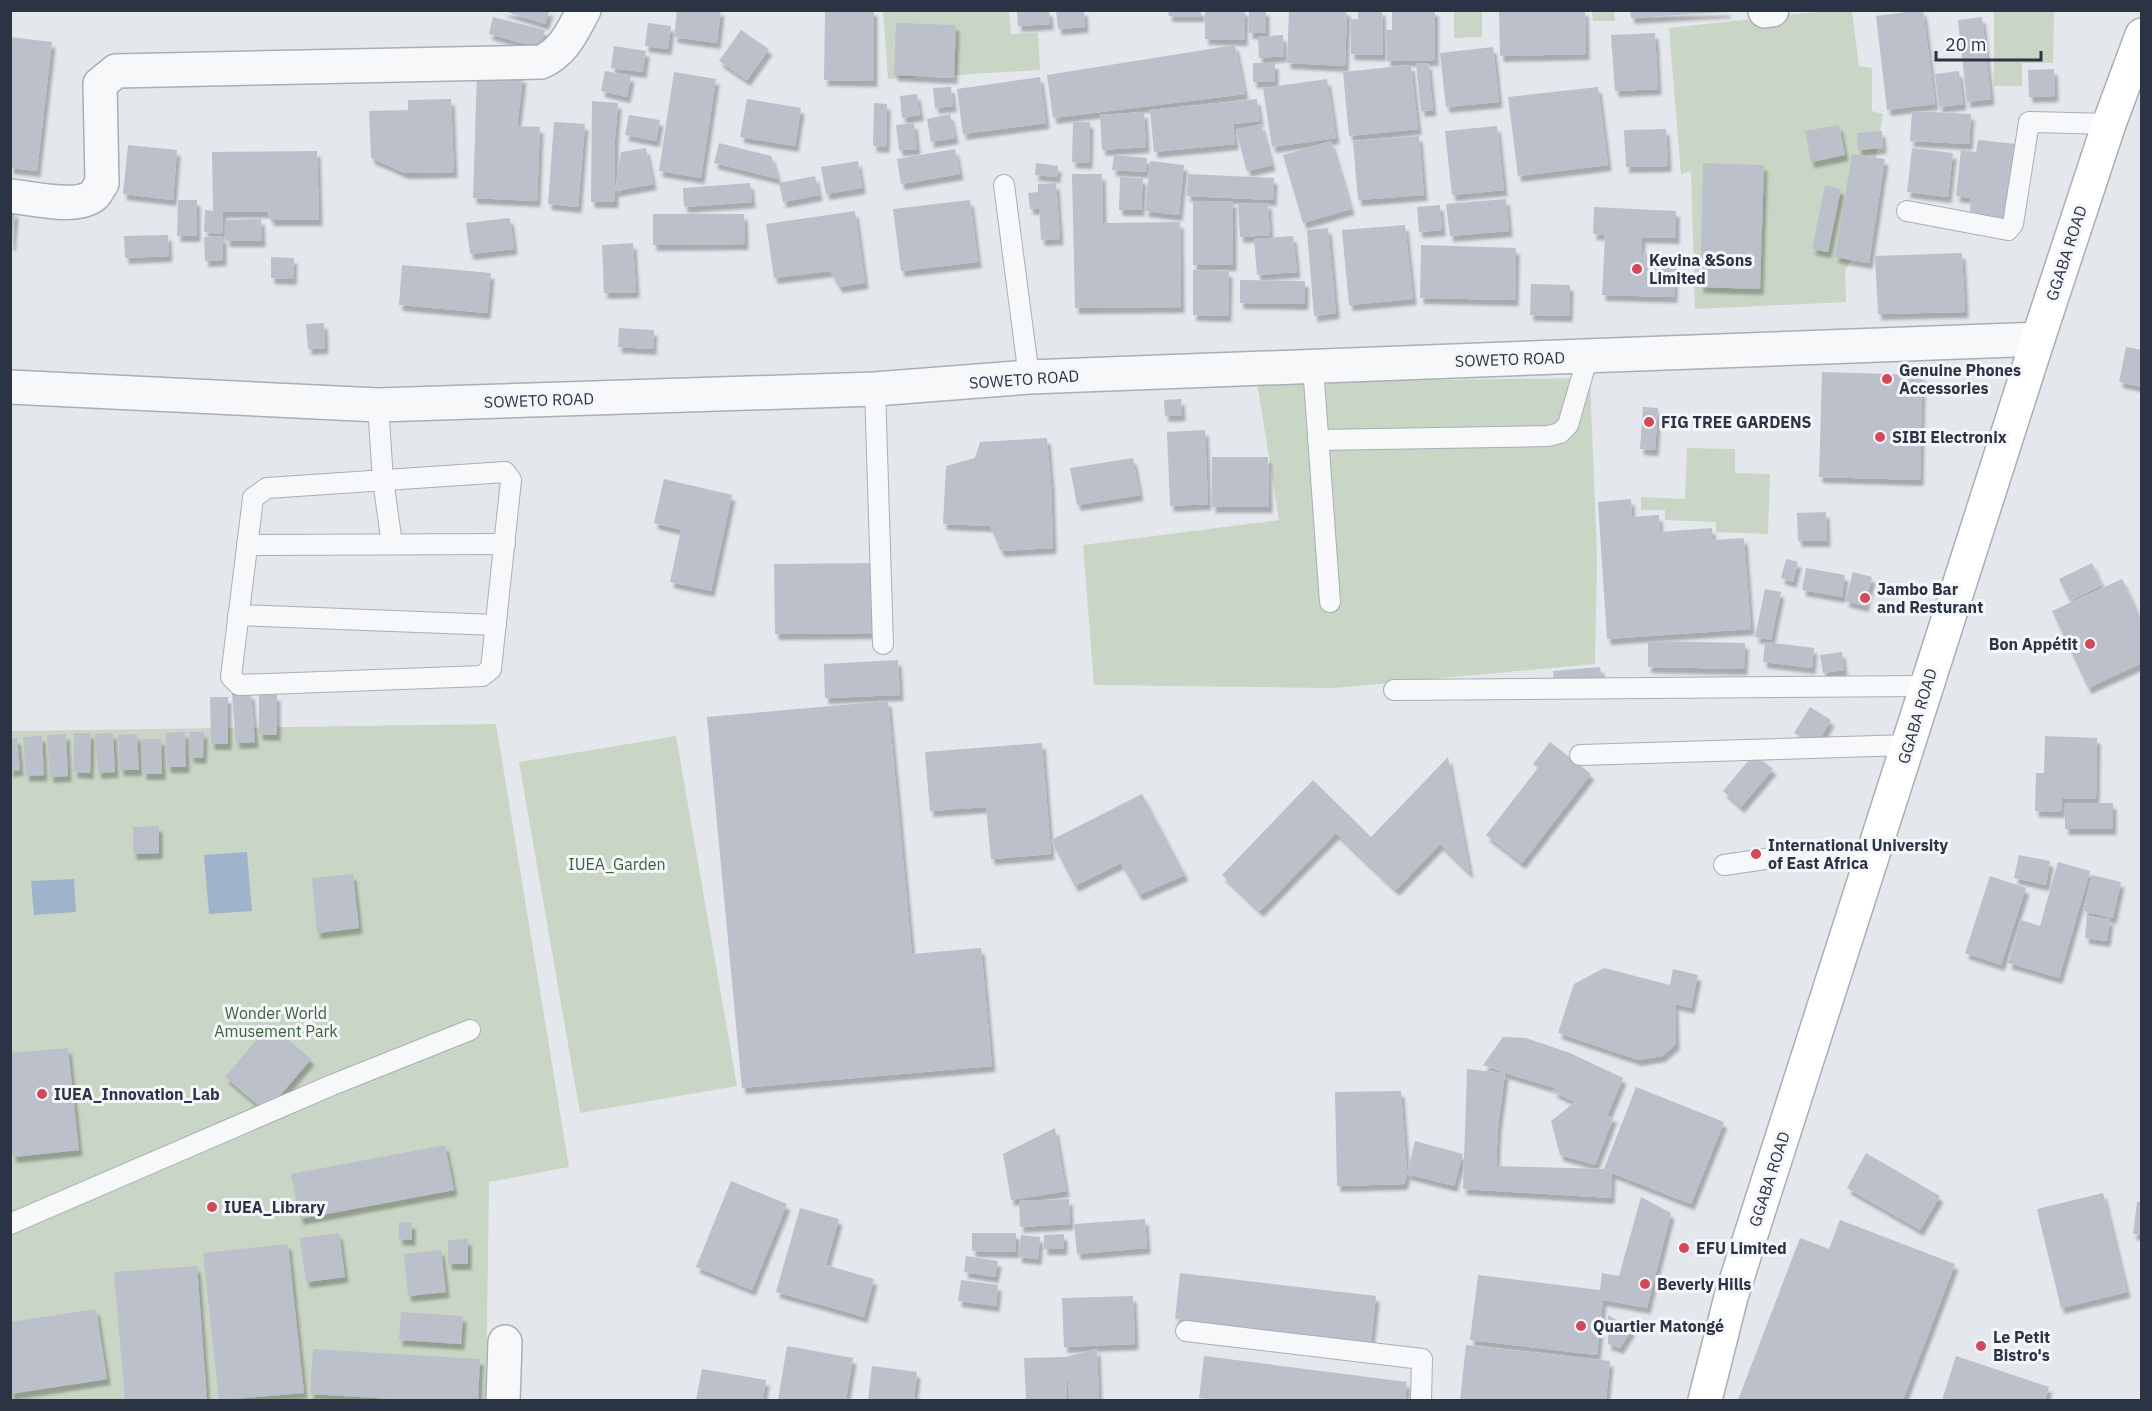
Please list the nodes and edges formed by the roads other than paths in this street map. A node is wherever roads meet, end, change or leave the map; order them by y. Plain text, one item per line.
1 (584, 10) edge
2 (1772, 10) edge
3 (1766, 11) edge
4 (2142, 35) edge
5 (2109, 124) junction
6 (1004, 185) dead end
7 (10, 196) edge
8 (1907, 212) dead end
9 (2038, 339) junction
10 (1588, 356) junction
11 (1313, 366) junction
12 (1029, 377) junction
13 (10, 387) edge
14 (875, 389) junction
15 (378, 405) junction
16 (1318, 440) junction
17 (383, 480) junction
18 (505, 543) junction
19 (392, 544) junction
20 (247, 545) junction
21 (1330, 602) dead end
22 (238, 615) junction
23 (496, 625) junction
24 (883, 644) dead end
25 (1927, 686) junction
26 (1394, 690) dead end
27 (1909, 746) junction
28 (1580, 755) dead end
29 (1873, 852) junction
30 (1724, 866) dead end
31 (470, 1030) dead end
32 (10, 1224) edge
33 (1186, 1331) dead end
34 (505, 1342) dead end
35 (504, 1401) edge
36 (1421, 1401) edge
37 (1705, 1401) edge

1 - 7 street
2 - 3 street
4 - 5 main road, GGABA ROAD
5 - 8 lane
5 - 9 main road, GGABA ROAD
6 - 12 lane
9 - 10 street, SOWETO ROAD
9 - 25 main road, GGABA ROAD
10 - 11 street, SOWETO ROAD
10 - 16 lane
11 - 12 street, SOWETO ROAD
11 - 16 lane
12 - 14 street, SOWETO ROAD
13 - 15 street, SOWETO ROAD
14 - 15 street, SOWETO ROAD
14 - 24 lane
15 - 17 lane
16 - 21 lane
17 - 18 lane
17 - 19 lane
17 - 20 lane
18 - 19 lane
18 - 23 lane
19 - 20 lane
20 - 22 lane
22 - 23 lane
22 - 23 lane
25 - 26 lane
25 - 27 main road, GGABA ROAD
27 - 28 lane
27 - 29 main road, GGABA ROAD
29 - 30 lane
29 - 37 main road, GGABA ROAD
31 - 32 lane
33 - 36 lane
34 - 35 street

